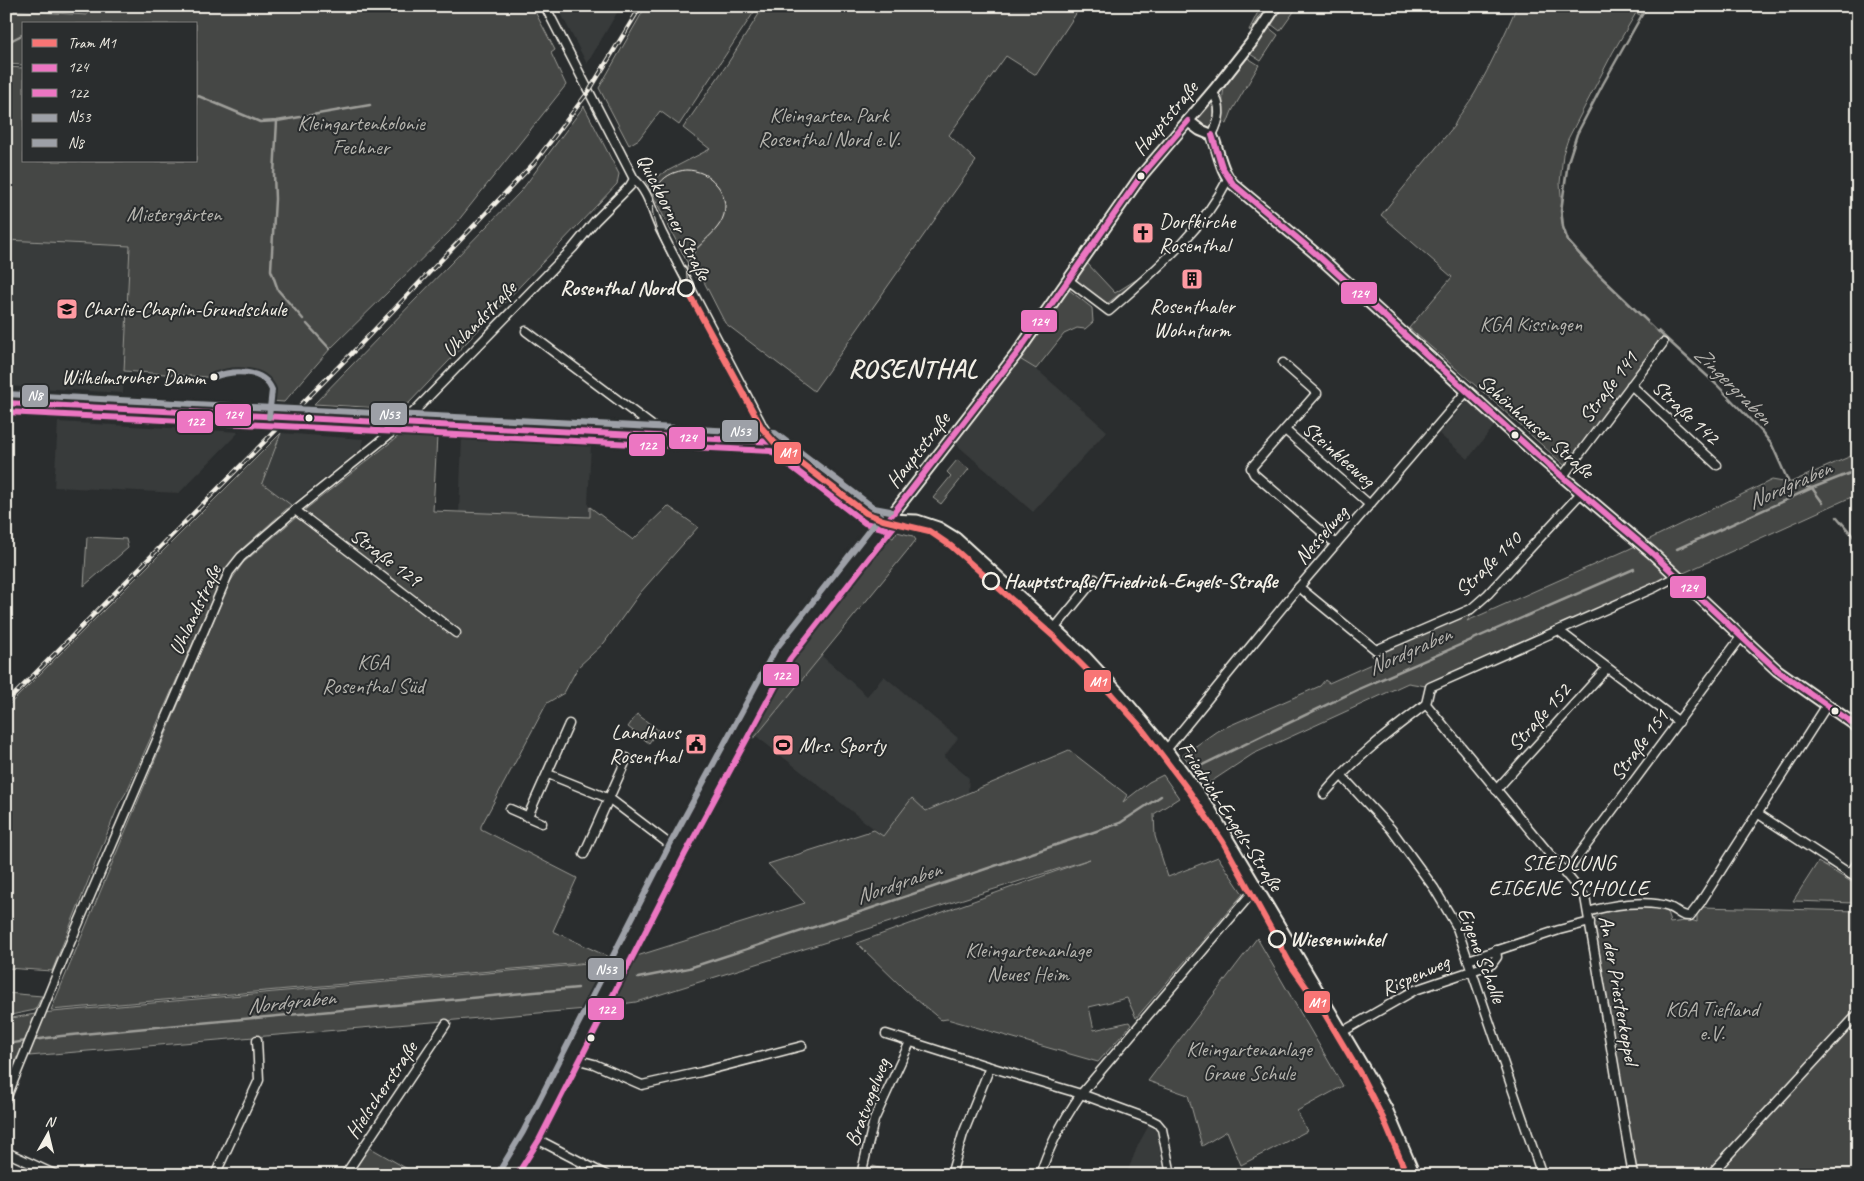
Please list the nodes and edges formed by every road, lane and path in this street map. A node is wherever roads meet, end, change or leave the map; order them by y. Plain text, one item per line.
1 (545, 6) edge
2 (1276, 6) edge
3 (1212, 92) junction
4 (1188, 121) junction
5 (1213, 137) junction
6 (634, 179) junction
7 (1228, 179) junction
8 (1068, 280) junction
9 (526, 331) dead end
10 (1663, 343) dead end
11 (1283, 363) dead end
12 (1631, 385) junction
13 (1467, 391) junction
14 (6, 403) edge
15 (402, 424) junction
16 (1285, 430) junction
17 (663, 437) junction
18 (774, 442) junction
19 (1717, 465) dead end
20 (1563, 476) junction
21 (1582, 492) junction
22 (1370, 505) junction
23 (295, 510) junction
24 (888, 520) junction
25 (1336, 544) junction
26 (1677, 576) junction
27 (1095, 579) dead end
28 (1299, 587) junction
29 (1054, 628) junction
30 (1559, 631) junction
31 (456, 633) dead end
32 (1741, 637) junction
33 (1607, 668) junction
34 (1426, 704) junction
35 (1827, 705) junction
36 (1679, 722) junction
37 (569, 724) dead end
38 (1858, 726) edge
39 (1166, 750) junction
40 (627, 758) dead end
41 (548, 774) junction
42 (1341, 775) junction
43 (1496, 790) junction
44 (1324, 794) dead end
45 (610, 799) junction
46 (510, 809) dead end
47 (1758, 813) junction
48 (528, 816) junction
49 (542, 823) dead end
50 (677, 850) junction
51 (584, 854) dead end
52 (1858, 862) edge
53 (1565, 874) junction
54 (1850, 874) junction
55 (1858, 879) edge
56 (1257, 887) junction
57 (1588, 912) junction
58 (1590, 922) junction
59 (1496, 950) junction
60 (1468, 960) junction
61 (1472, 971) junction
62 (1858, 1014) edge
63 (446, 1024) dead end
64 (1342, 1032) junction
65 (886, 1034) dead end
66 (257, 1040) dead end
67 (910, 1042) junction
68 (802, 1046) dead end
69 (571, 1058) junction
70 (990, 1067) junction
71 (1081, 1094) junction
72 (6, 1099) edge
73 (531, 1136) junction
74 (6, 1152) edge
75 (56, 1175) edge
76 (215, 1175) edge
77 (345, 1175) edge
78 (507, 1175) edge
79 (606, 1175) edge
80 (861, 1175) edge
81 (951, 1175) edge
82 (1040, 1175) edge
83 (1170, 1175) edge
84 (1414, 1175) edge
85 (1542, 1175) edge
86 (1633, 1175) edge
87 (1710, 1175) edge

1 - 6 street, Quickborner Straße
2 - 3 street, Hauptstraße
3 - 4 street, Hauptstraße
3 - 5 street
4 - 5 street
4 - 8 street, Hauptstraße
5 - 7 street, Schönhauser Straße
6 - 15 street, Uhlandstraße
6 - 18 street, Quickborner Straße
7 - 8 street
7 - 13 street, Schönhauser Straße
8 - 24 street, Hauptstraße
9 - 17 street
10 - 12 street, Straße 141
11 - 16 street, Steinkleeweg
12 - 19 street, Straße 142
12 - 20 street, Straße 141
13 - 20 street, Schönhauser Straße
13 - 22 street, Nesselweg
14 - 15 main road
15 - 17 main road
15 - 23 street, Uhlandstraße
16 - 22 street, Steinkleeweg
16 - 25 street, Steinkleeweg
17 - 18 main road
18 - 24 main road
20 - 21 street, Schönhauser Straße
21 - 26 street, Schönhauser Straße
21 - 28 street, Straße 140
22 - 25 street, Nesselweg
23 - 31 street, Straße 129
23 - 72 street, Uhlandstraße
24 - 29 main road, Friedrich-Engels-Straße
24 - 50 main road, Hauptstraße
25 - 28 street, Nesselweg
26 - 30 street
26 - 32 street, Schönhauser Straße
27 - 29 street
28 - 39 street, Nesselweg
29 - 39 main road, Friedrich-Engels-Straße
30 - 33 street
30 - 34 street
32 - 35 street, Schönhauser Straße
32 - 36 street, Straße 151
33 - 36 street
33 - 43 street, Straße 152
34 - 42 street
34 - 43 street, An der Priesterkoppel
35 - 38 street, Schönhauser Straße
35 - 47 street
36 - 53 street, Straße 151
37 - 41 street
39 - 56 main road, Friedrich-Engels-Straße
40 - 45 street
41 - 45 street
41 - 48 street
42 - 44 street
42 - 60 street, Eigene Scholle
43 - 53 street, An der Priesterkoppel
45 - 50 street
45 - 51 street
46 - 48 street
47 - 54 street
47 - 57 street
48 - 49 street
50 - 69 main road, Hauptstraße
52 - 54 street
53 - 57 street, An der Priesterkoppel
54 - 55 street
56 - 64 main road, Friedrich-Engels-Straße
56 - 71 street
57 - 58 street, An der Priesterkoppel
58 - 59 street, Rispenweg
58 - 86 street, An der Priesterkoppel
59 - 60 street, Rispenweg
59 - 61 street, Rispenweg
60 - 61 street, Eigene Scholle
61 - 64 street, Rispenweg
61 - 85 street, Eigene Scholle
62 - 87 street
63 - 77 street, Hielscherstraße
64 - 84 main road, Friedrich-Engels-Straße
65 - 67 street
66 - 76 street
67 - 70 street
67 - 80 street, Bratvogelweg
68 - 69 street
69 - 73 main road, Hauptstraße
70 - 71 street
70 - 81 street
71 - 82 street
71 - 83 street
73 - 78 main road, Hauptstraße
73 - 79 street
74 - 75 street

